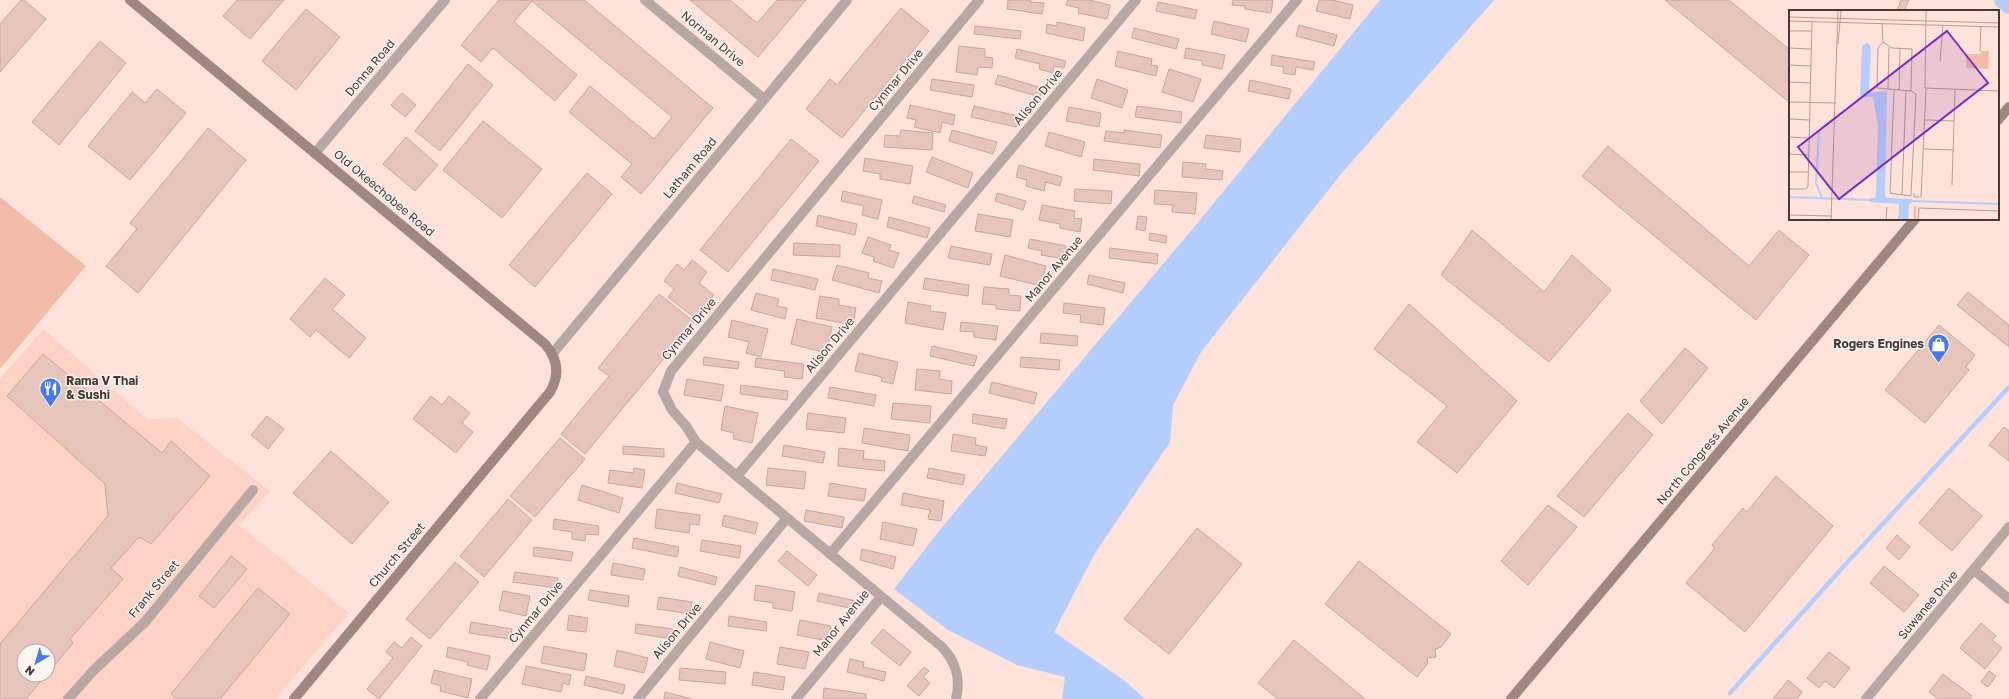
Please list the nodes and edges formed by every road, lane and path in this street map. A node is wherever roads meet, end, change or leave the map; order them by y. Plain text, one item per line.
1 (130, 0) edge
2 (445, 0) edge
3 (645, 0) edge
4 (847, 0) edge
5 (979, 0) edge
6 (1136, 0) edge
7 (1297, 0) edge
8 (764, 99) junction
9 (2009, 107) edge
10 (1999, 119) edge
11 (315, 153) junction
12 (1914, 220) edge
13 (553, 353) junction
14 (696, 442) junction
15 (737, 476) junction
16 (253, 490) dead end
17 (787, 518) junction
18 (2009, 527) edge
19 (830, 554) junction
20 (1974, 570) junction
21 (882, 597) junction
22 (2009, 599) edge
23 (68, 699) edge
24 (294, 699) edge
25 (480, 699) edge
26 (638, 699) edge
27 (796, 699) edge
28 (956, 699) edge
29 (1511, 699) edge
30 (1866, 699) edge

1 - 11 street, Old Okeechobee Road
2 - 11 street, Donna Road
3 - 8 street, Norman Drive
4 - 8 street, Latham Road
5 - 14 street, Cynmar Drive
6 - 15 street, Alison Drive
7 - 19 street, Manor Avenue
8 - 13 street, Latham Road
9 - 10 street
11 - 13 street, Old Okeechobee Road
12 - 29 street, North Congress Avenue
13 - 24 street, Church Street
14 - 15 street
14 - 25 street, Cynmar Drive
15 - 17 street
16 - 23 street, Frank Street
17 - 19 street, Manor Avenue
17 - 26 street, Alison Drive
18 - 20 street, Suwanee Drive
19 - 21 street, Manor Avenue
20 - 22 street
20 - 30 street, Suwanee Drive
21 - 27 street, Manor Avenue
21 - 28 street

